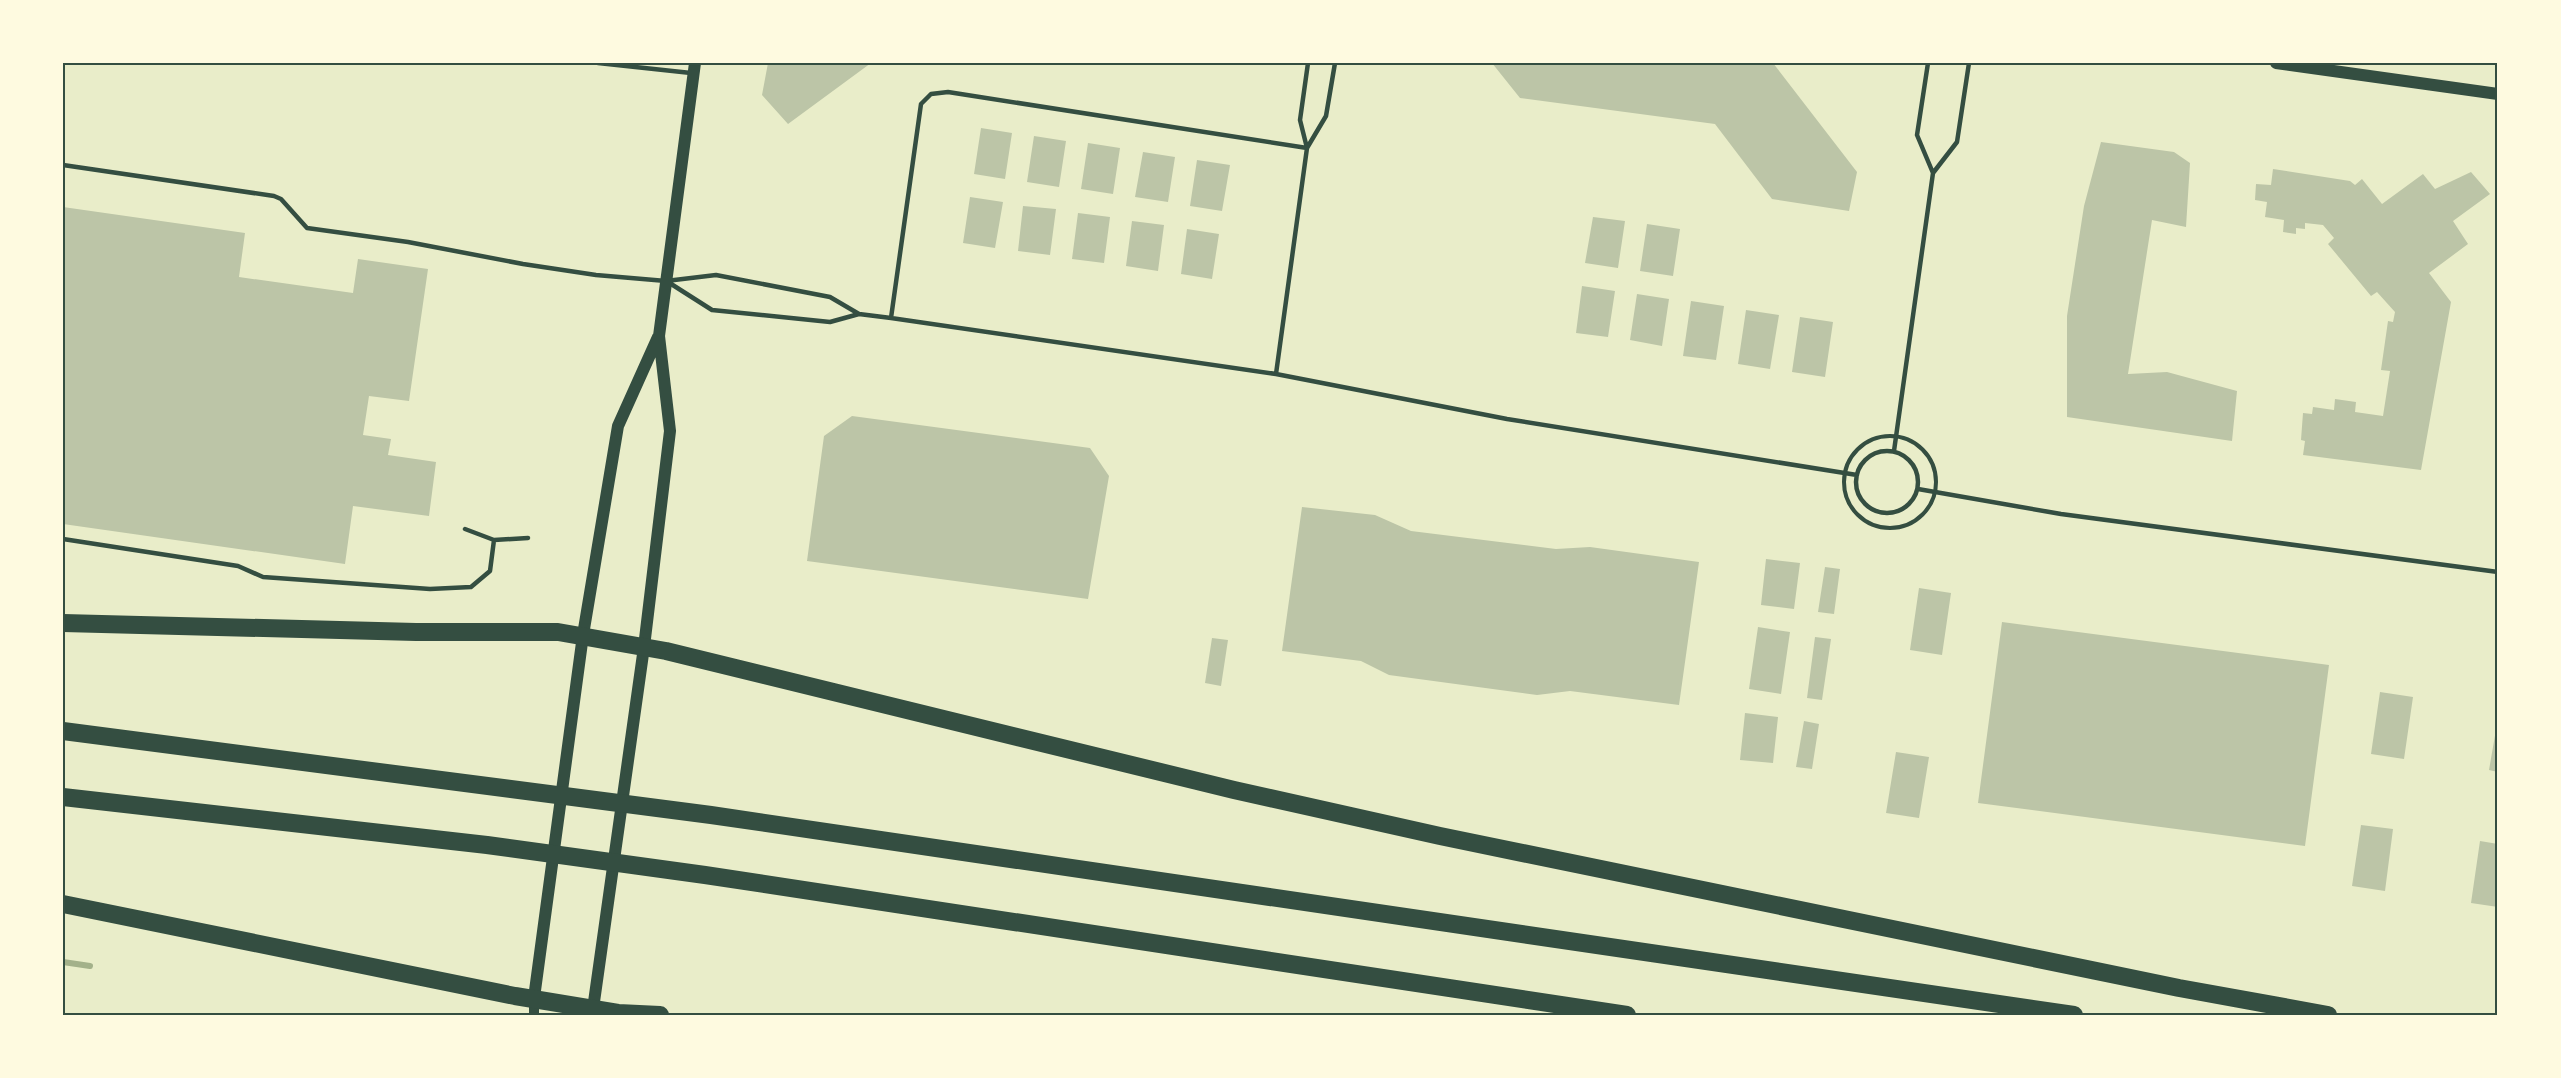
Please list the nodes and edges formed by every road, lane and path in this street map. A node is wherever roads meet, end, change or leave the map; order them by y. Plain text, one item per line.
1 (600, 63) edge
2 (1308, 63) edge
3 (1335, 63) edge
4 (1928, 63) edge
5 (1970, 63) edge
6 (2276, 63) edge
7 (695, 68) edge
8 (2498, 94) edge
9 (1307, 148) junction
10 (63, 165) edge
11 (1933, 173) junction
12 (666, 280) junction
13 (859, 314) junction
14 (891, 318) junction
15 (659, 336) junction
16 (1276, 374) junction
17 (1896, 436) junction
18 (1894, 451) junction
19 (1845, 473) junction
20 (1857, 475) junction
21 (1918, 489) junction
22 (1935, 492) junction
23 (465, 529) dead end
24 (528, 538) dead end
25 (63, 539) edge
26 (494, 540) junction
27 (2498, 572) edge
28 (63, 623) edge
29 (583, 635) junction
30 (644, 646) junction
31 (63, 731) edge
32 (63, 797) edge
33 (63, 904) edge
34 (534, 1007) edge
35 (593, 1012) edge
36 (660, 1015) edge
37 (1627, 1015) edge
38 (2074, 1015) edge
39 (2328, 1015) edge

1 - 7 lane
2 - 9 lane
3 - 9 lane
4 - 11 lane
5 - 11 lane
6 - 8 main road
7 - 12 main road
9 - 14 lane
9 - 16 lane
10 - 12 lane
11 - 17 lane
12 - 13 lane
12 - 13 lane
12 - 15 main road
13 - 14 lane
14 - 16 lane
15 - 29 main road
15 - 30 main road
16 - 19 lane
17 - 18 lane
17 - 19 path
17 - 22 path
18 - 20 lane
18 - 21 lane
19 - 20 lane
19 - 22 path
20 - 21 lane
21 - 22 lane
22 - 27 lane
23 - 26 lane
24 - 26 lane
25 - 26 lane
28 - 29 highway
29 - 30 highway
29 - 34 main road
30 - 35 main road
30 - 39 highway
31 - 38 highway
32 - 37 highway
33 - 34 highway
34 - 35 highway
35 - 36 highway

